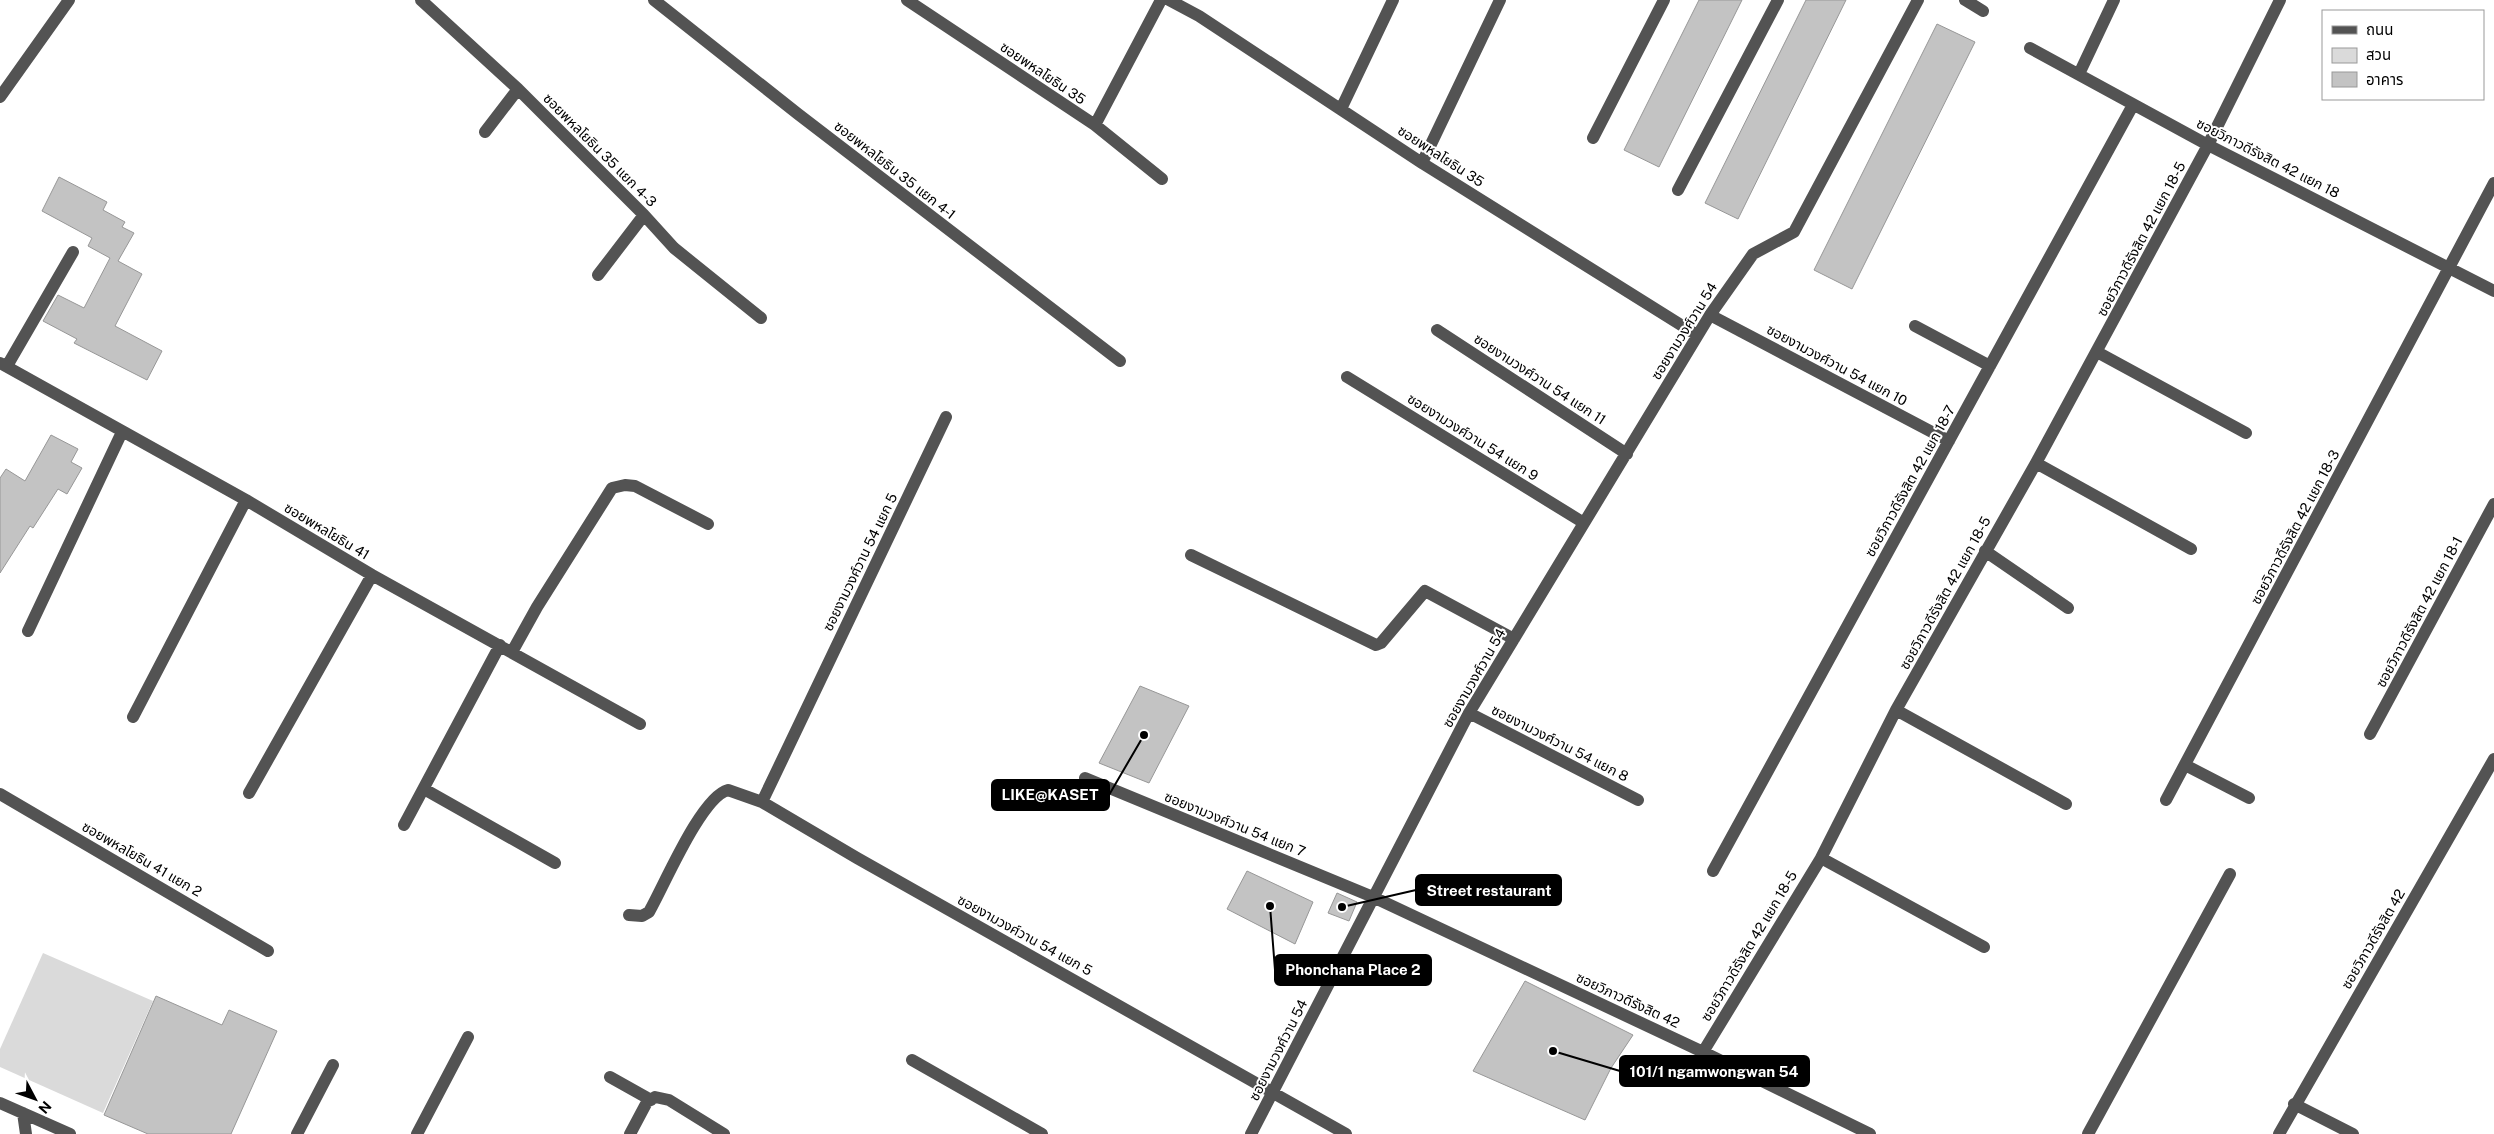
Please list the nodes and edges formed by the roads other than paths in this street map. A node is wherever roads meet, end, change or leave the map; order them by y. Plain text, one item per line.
1 (68, 0) edge
2 (421, 0) edge
3 (654, 0) edge
4 (907, 0) edge
5 (1161, 0) edge
6 (1169, 0) edge
7 (1393, 0) edge
8 (1500, 0) edge
9 (1664, 0) edge
10 (1778, 0) edge
11 (1918, 0) edge
12 (1965, 0) edge
13 (2114, 0) edge
14 (2280, 0) edge
15 (1983, 12) dead end
16 (2030, 48) dead end
17 (2079, 74) junction
18 (518, 89) junction
19 (0, 97) edge
20 (2132, 105) junction
21 (1342, 109) junction
22 (1095, 125) junction
23 (485, 132) dead end
24 (1593, 138) dead end
25 (2208, 145) junction
26 (1422, 163) junction
27 (1162, 179) dead end
28 (2494, 183) edge
29 (1678, 190) dead end
30 (644, 214) junction
31 (73, 252) dead end
32 (2451, 268) junction
33 (598, 275) dead end
34 (2494, 291) edge
35 (1710, 315) junction
36 (761, 318) dead end
37 (1915, 326) dead end
38 (1437, 330) dead end
39 (1697, 335) junction
40 (2097, 352) junction
41 (1120, 361) dead end
42 (3, 365) edge
43 (1990, 366) junction
44 (1347, 377) dead end
45 (946, 417) dead end
46 (122, 432) junction
47 (2246, 433) dead end
48 (1949, 441) junction
49 (1628, 454) junction
50 (2036, 463) junction
51 (246, 500) junction
52 (2494, 504) edge
53 (1584, 523) junction
54 (708, 524) dead end
55 (2191, 549) dead end
56 (1986, 551) junction
57 (1192, 555) dead end
58 (372, 575) junction
59 (2068, 608) dead end
60 (28, 631) dead end
61 (1514, 639) junction
62 (500, 645) junction
63 (512, 652) junction
64 (1896, 710) junction
65 (1469, 714) junction
66 (133, 717) dead end
67 (640, 724) dead end
68 (2370, 734) dead end
69 (2494, 759) edge
70 (2185, 766) junction
71 (1085, 778) dead end
72 (424, 789) junction
73 (249, 792) dead end
74 (0, 794) edge
75 (2249, 798) dead end
76 (1638, 800) dead end
77 (2166, 800) dead end
78 (762, 802) junction
79 (2066, 804) dead end
80 (404, 825) dead end
81 (1821, 858) junction
82 (555, 863) dead end
83 (1713, 871) dead end
84 (2230, 874) dead end
85 (1373, 897) junction
86 (629, 915) dead end
87 (1984, 947) dead end
88 (268, 951) dead end
89 (468, 1037) dead end
90 (1703, 1052) junction
91 (912, 1060) dead end
92 (333, 1064) dead end
93 (610, 1077) dead end
94 (1274, 1092) junction
95 (653, 1098) junction
96 (0, 1103) edge
97 (2294, 1104) junction
98 (23, 1113) junction
99 (26, 1134) edge
100 (70, 1134) edge
101 (297, 1134) edge
102 (417, 1134) edge
103 (630, 1134) edge
104 (724, 1134) edge
105 (1042, 1134) edge
106 (1251, 1134) edge
107 (1346, 1134) edge
108 (1870, 1134) edge
109 (2088, 1134) edge
110 (2278, 1134) edge
111 (2353, 1134) edge

1 - 19 street
2 - 18 street, ซอยพหลโยธิน 35 แยก 4-3
3 - 41 street, ซอยพหลโยธิน 35 แยก 4-1
4 - 22 street, ซอยพหลโยธิน 35
5 - 22 street
6 - 21 street, ซอยพหลโยธิน 35
7 - 21 street
8 - 26 street
9 - 24 street
10 - 29 street
11 - 35 street, ซอยงามวงศ์วาน 54
12 - 15 street
13 - 17 street
14 - 25 street, ซอยวิภาวดีรังสิต 42 แยก 18-5
16 - 17 street, ซอยวิภาวดีรังสิต 42 แยก 18
17 - 20 street, ซอยวิภาวดีรังสิต 42 แยก 18
18 - 23 street
18 - 30 street, ซอยพหลโยธิน 35 แยก 4-3
20 - 25 street, ซอยวิภาวดีรังสิต 42 แยก 18
20 - 43 street, ซอยวิภาวดีรังสิต 42 แยก 18-7
21 - 26 street, ซอยพหลโยธิน 35
22 - 27 street, ซอยพหลโยธิน 35
25 - 32 street, ซอยวิภาวดีรังสิต 42 แยก 18
25 - 40 street, ซอยวิภาวดีรังสิต 42 แยก 18-5
26 - 39 street, ซอยพหลโยธิน 35
28 - 32 street, ซอยวิภาวดีรังสิต 42 แยก 18-3
30 - 33 street
30 - 36 street, ซอยพหลโยธิน 35 แยก 4-3
31 - 42 street
32 - 34 street, ซอยวิภาวดีรังสิต 42 แยก 18
32 - 70 street, ซอยวิภาวดีรังสิต 42 แยก 18-3
35 - 39 street, ซอยงามวงศ์วาน 54
35 - 48 street, ซอยงามวงศ์วาน 54 แยก 10
37 - 43 street
38 - 49 street, ซอยงามวงศ์วาน 54 แยก 11
39 - 49 street, ซอยงามวงศ์วาน 54
40 - 47 street
40 - 50 street, ซอยวิภาวดีรังสิต 42 แยก 18-5
42 - 46 street, ซอยพหลโยธิน 41
43 - 48 street, ซอยวิภาวดีรังสิต 42 แยก 18-7
44 - 53 street, ซอยงามวงศ์วาน 54 แยก 9
45 - 78 street, ซอยงามวงศ์วาน 54 แยก 5
46 - 51 street, ซอยพหลโยธิน 41
46 - 60 street
48 - 83 street, ซอยวิภาวดีรังสิต 42 แยก 18-7
49 - 53 street, ซอยงามวงศ์วาน 54
50 - 55 street
50 - 56 street, ซอยวิภาวดีรังสิต 42 แยก 18-5
51 - 58 street, ซอยพหลโยธิน 41
51 - 66 street
52 - 68 street, ซอยวิภาวดีรังสิต 42 แยก 18-1
53 - 61 street, ซอยงามวงศ์วาน 54
54 - 63 street
56 - 59 street
56 - 64 street, ซอยวิภาวดีรังสิต 42 แยก 18-5
57 - 61 street
58 - 62 street, ซอยพหลโยธิน 41
58 - 73 street
61 - 65 street, ซอยงามวงศ์วาน 54
62 - 63 street, ซอยพหลโยธิน 41
62 - 72 street
63 - 67 street, ซอยพหลโยธิน 41
64 - 79 street
64 - 81 street, ซอยวิภาวดีรังสิต 42 แยก 18-5
65 - 76 street, ซอยงามวงศ์วาน 54 แยก 8
65 - 85 street, ซอยงามวงศ์วาน 54
69 - 97 street, ซอยวิภาวดีรังสิต 42
70 - 75 street
70 - 77 street, ซอยวิภาวดีรังสิต 42 แยก 18-3
71 - 85 street, ซอยงามวงศ์วาน 54 แยก 7
72 - 80 street
72 - 82 street
74 - 88 street, ซอยพหลโยธิน 41 แยก 2
78 - 86 street, ซอยงามวงศ์วาน 54 แยก 5
78 - 94 street, ซอยงามวงศ์วาน 54 แยก 5
81 - 87 street
81 - 90 street, ซอยวิภาวดีรังสิต 42 แยก 18-5
84 - 109 street
85 - 90 street, ซอยวิภาวดีรังสิต 42
85 - 94 street, ซอยงามวงศ์วาน 54
89 - 102 street
90 - 108 street, ซอยวิภาวดีรังสิต 42
91 - 105 street
92 - 101 street
93 - 95 street
94 - 106 street, ซอยงามวงศ์วาน 54
94 - 107 street, ซอยงามวงศ์วาน 54 แยก 5
95 - 103 street
95 - 104 street
96 - 98 street
97 - 110 street, ซอยวิภาวดีรังสิต 42
97 - 111 street
98 - 99 street
98 - 100 street

